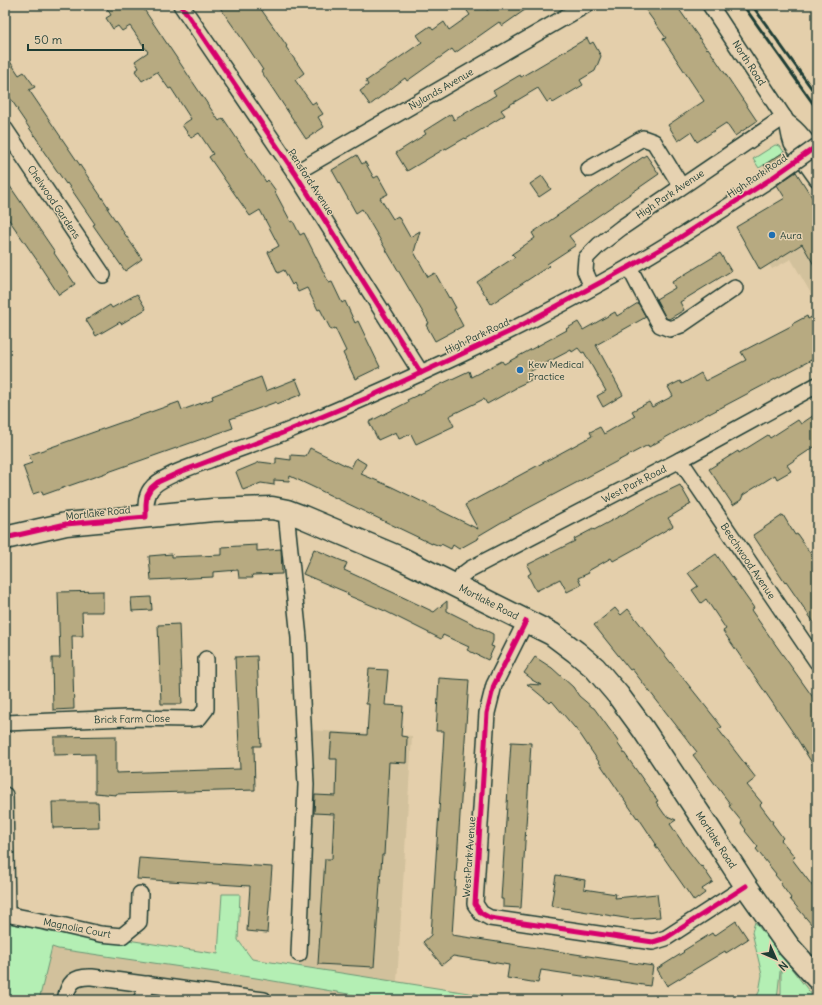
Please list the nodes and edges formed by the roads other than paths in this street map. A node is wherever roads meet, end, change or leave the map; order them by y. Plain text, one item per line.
1 (181, 5) edge
2 (586, 5) edge
3 (710, 5) edge
4 (785, 119) junction
5 (5, 129) edge
6 (817, 146) edge
7 (817, 156) edge
8 (589, 169) dead end
9 (295, 173) junction
10 (817, 179) edge
11 (681, 186) junction
12 (629, 267) junction
13 (103, 275) dead end
14 (592, 288) junction
15 (735, 288) dead end
16 (421, 373) junction
17 (817, 385) edge
18 (680, 460) junction
19 (287, 511) junction
20 (146, 517) junction
21 (5, 538) edge
22 (457, 586) junction
23 (526, 621) junction
24 (206, 659) dead end
25 (817, 662) edge
26 (5, 723) edge
27 (5, 795) edge
28 (746, 886) junction
29 (140, 894) dead end
30 (6, 914) edge
31 (299, 954) dead end
32 (817, 978) edge
33 (148, 984) junction
34 (65, 1000) edge
35 (141, 1000) edge
36 (264, 1000) edge

1 - 9 street, Pensford Avenue
2 - 9 street, Nylands Avenue
3 - 4 street, North Road
4 - 7 street, North Road
4 - 10 street, North Road
4 - 11 street, High Park Avenue
5 - 13 street, Chelwood Gardens
6 - 12 street, High Park Road, bridge
8 - 11 street
9 - 16 street, Pensford Avenue
11 - 14 street, High Park Avenue
12 - 14 street, High Park Road
12 - 15 street
14 - 16 street, High Park Road
16 - 20 street, High Park Road
17 - 18 street, West Park Road
18 - 22 street, West Park Road
18 - 25 street, Beechwood Avenue
19 - 20 highway, Mortlake Road
19 - 22 highway, Mortlake Road
19 - 31 street
20 - 21 highway, Mortlake Road
22 - 23 highway, Mortlake Road
23 - 28 highway, Mortlake Road
23 - 28 street, West Park Avenue
24 - 26 street, Brick Farm Close
27 - 30 street
28 - 32 highway, Mortlake Road
29 - 30 street, Magnolia Court
33 - 34 street
33 - 35 street
33 - 36 street

